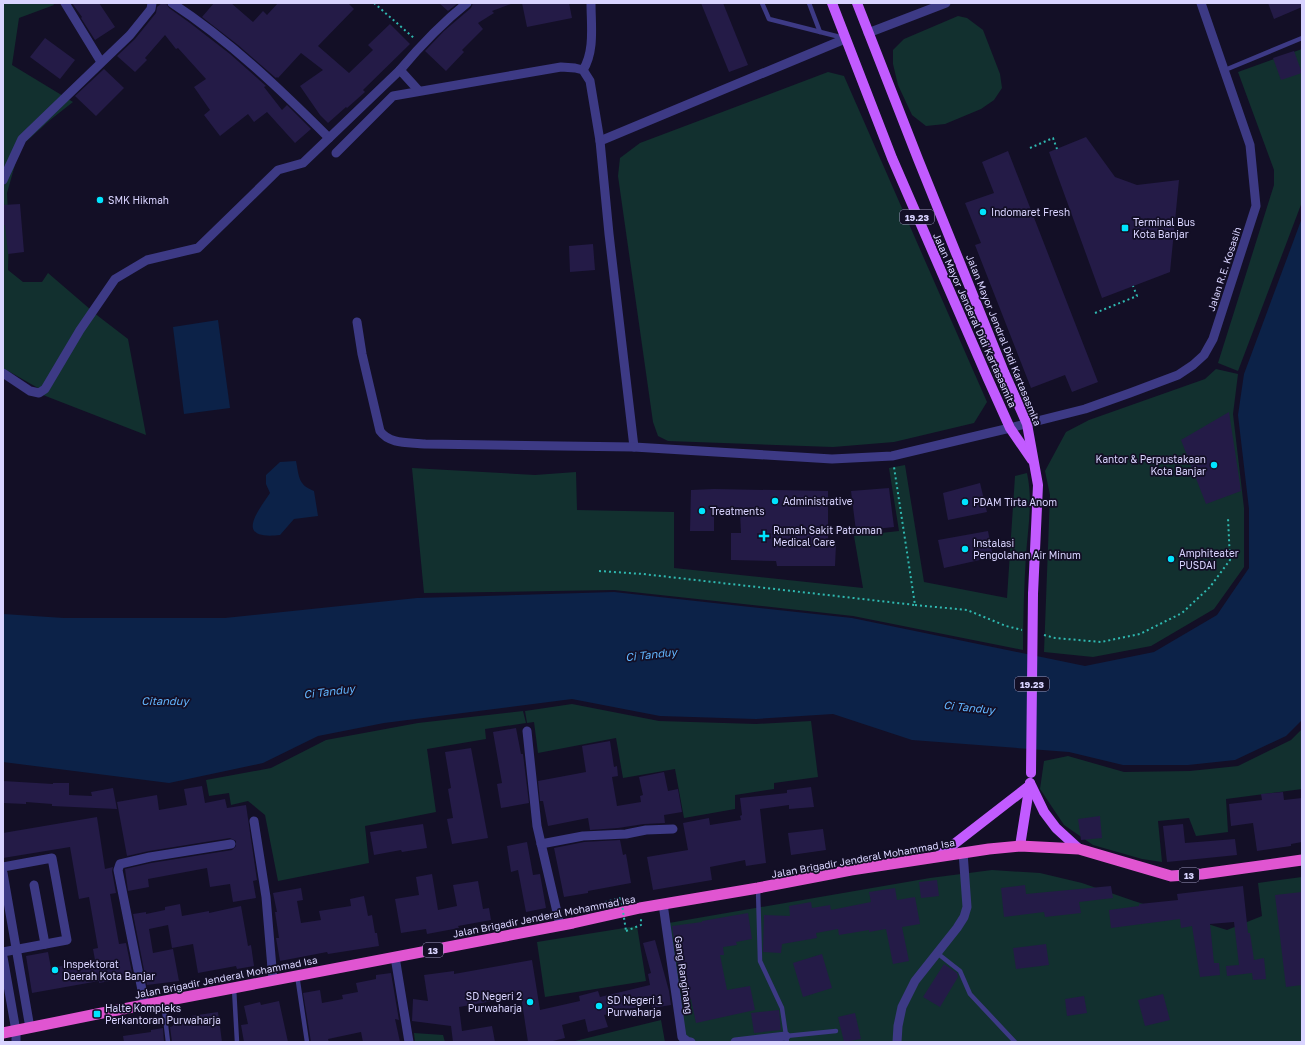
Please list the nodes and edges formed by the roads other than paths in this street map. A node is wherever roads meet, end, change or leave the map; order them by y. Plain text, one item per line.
1 (65, 3) edge
2 (152, 3) edge
3 (172, 3) edge
4 (467, 3) edge
5 (591, 3) edge
6 (763, 3) edge
7 (809, 3) edge
8 (832, 3) edge
9 (857, 3) edge
10 (946, 3) edge
11 (1201, 3) edge
12 (820, 32) junction
13 (868, 33) junction
14 (1302, 38) edge
15 (845, 39) junction
16 (101, 62) junction
17 (400, 70) junction
18 (583, 70) junction
19 (1225, 70) junction
20 (419, 91) junction
21 (329, 138) junction
22 (600, 141) junction
23 (336, 153) dead end
24 (3, 180) edge
25 (357, 322) dead end
26 (3, 373) edge
27 (1027, 424) junction
28 (1010, 428) junction
29 (634, 447) junction
30 (1034, 463) junction
31 (527, 731) dead end
32 (1030, 781) junction
33 (254, 821) dead end
34 (673, 829) dead end
35 (231, 844) dead end
36 (541, 844) junction
37 (1020, 846) junction
38 (1079, 849) junction
39 (962, 852) junction
40 (940, 856) junction
41 (1302, 860) edge
42 (3, 867) edge
43 (3, 873) edge
44 (34, 885) dead end
45 (758, 888) junction
46 (663, 904) junction
47 (560, 925) junction
48 (45, 944) junction
49 (16, 949) junction
50 (3, 952) edge
51 (937, 953) junction
52 (3, 957) edge
53 (395, 957) junction
54 (297, 975) junction
55 (272, 980) junction
56 (234, 988) junction
57 (163, 1002) junction
58 (145, 1005) junction
59 (30, 1028) junction
60 (16, 1031) junction
61 (836, 1031) dead end
62 (3, 1033) edge
63 (787, 1039) edge
64 (16, 1042) edge
65 (168, 1042) edge
66 (237, 1042) edge
67 (307, 1042) edge
68 (409, 1042) edge
69 (691, 1042) edge
70 (735, 1042) edge
71 (897, 1042) edge
72 (1015, 1042) edge

1 - 16 street
2 - 16 street
3 - 21 street
4 - 17 street
5 - 18 street
6 - 12 lane
7 - 12 lane
8 - 15 main road, Jalan Mayor Jenderal Didi Kartasasmita / 19.23
9 - 13 main road, Jalan Mayor Jendral Didi Kartasasmita / 19.23
10 - 13 street
11 - 19 street, Jalan R.E. Kosasih
12 - 15 lane
13 - 27 main road, Jalan Mayor Jendral Didi Kartasasmita / 19.23
14 - 19 lane
15 - 22 street
15 - 28 main road, Jalan Mayor Jenderal Didi Kartasasmita / 19.23
16 - 24 street
17 - 20 street
17 - 21 street
18 - 20 street
18 - 22 street
19 - 27 street, Jalan R.E. Kosasih
20 - 23 street
21 - 26 street
22 - 29 street
25 - 29 street, Jalan R.E. Kosasih
27 - 28 street, Jalan R.E. Kosasih
27 - 30 main road, Jalan Mayor Jendral Didi Kartasasmita / 19.23
28 - 29 street, Jalan R.E. Kosasih
28 - 30 main road, Jalan Mayor Jenderal Didi Kartasasmita / 19.23
30 - 32 main road, Jalan Mayor Jendral Didi Kartasasmita / 19.23, bridge
31 - 36 street
32 - 37 main road, Jalan Mayor Jendral Didi Kartasasmita / 19.23
32 - 38 main road
32 - 40 main road
33 - 55 street
34 - 36 street
35 - 58 street
36 - 47 street
37 - 38 highway, 13
37 - 39 highway, Jalan Brigadir Jenderal Mohammad Isa / 13
38 - 41 highway, 13
39 - 40 highway, Jalan Brigadir Jenderal Mohammad Isa / 13
39 - 51 street
40 - 45 highway, Jalan Brigadir Jenderal Mohammad Isa / 13
42 - 48 street
43 - 49 street
44 - 48 street
45 - 46 highway, Jalan Brigadir Jenderal Mohammad Isa / 13
45 - 63 lane
46 - 47 highway, Jalan Brigadir Jenderal Mohammad Isa / 13
46 - 69 street, Gang Ranginang
47 - 53 highway, Jalan Brigadir Jenderal Mohammad Isa / 13
48 - 49 street
49 - 50 street
49 - 59 street
51 - 71 street
51 - 72 lane
52 - 60 street
53 - 54 highway, Jalan Brigadir Jenderal Mohammad Isa / 13
53 - 68 street
54 - 55 highway, Jalan Brigadir Jenderal Mohammad Isa / 13
54 - 67 lane
55 - 56 highway, Jalan Brigadir Jenderal Mohammad Isa / 13
56 - 57 highway, Jalan Brigadir Jenderal Mohammad Isa / 13
56 - 66 lane
57 - 58 highway, Jalan Brigadir Jenderal Mohammad Isa / 13
57 - 65 lane
58 - 59 highway, Jalan Brigadir Jenderal Mohammad Isa / 13
59 - 60 highway, Jalan Brigadir Jenderal Mohammad Isa / 13
60 - 62 highway, Jalan Brigadir Jenderal Mohammad Isa / 13
60 - 64 street
61 - 63 lane
63 - 70 street

